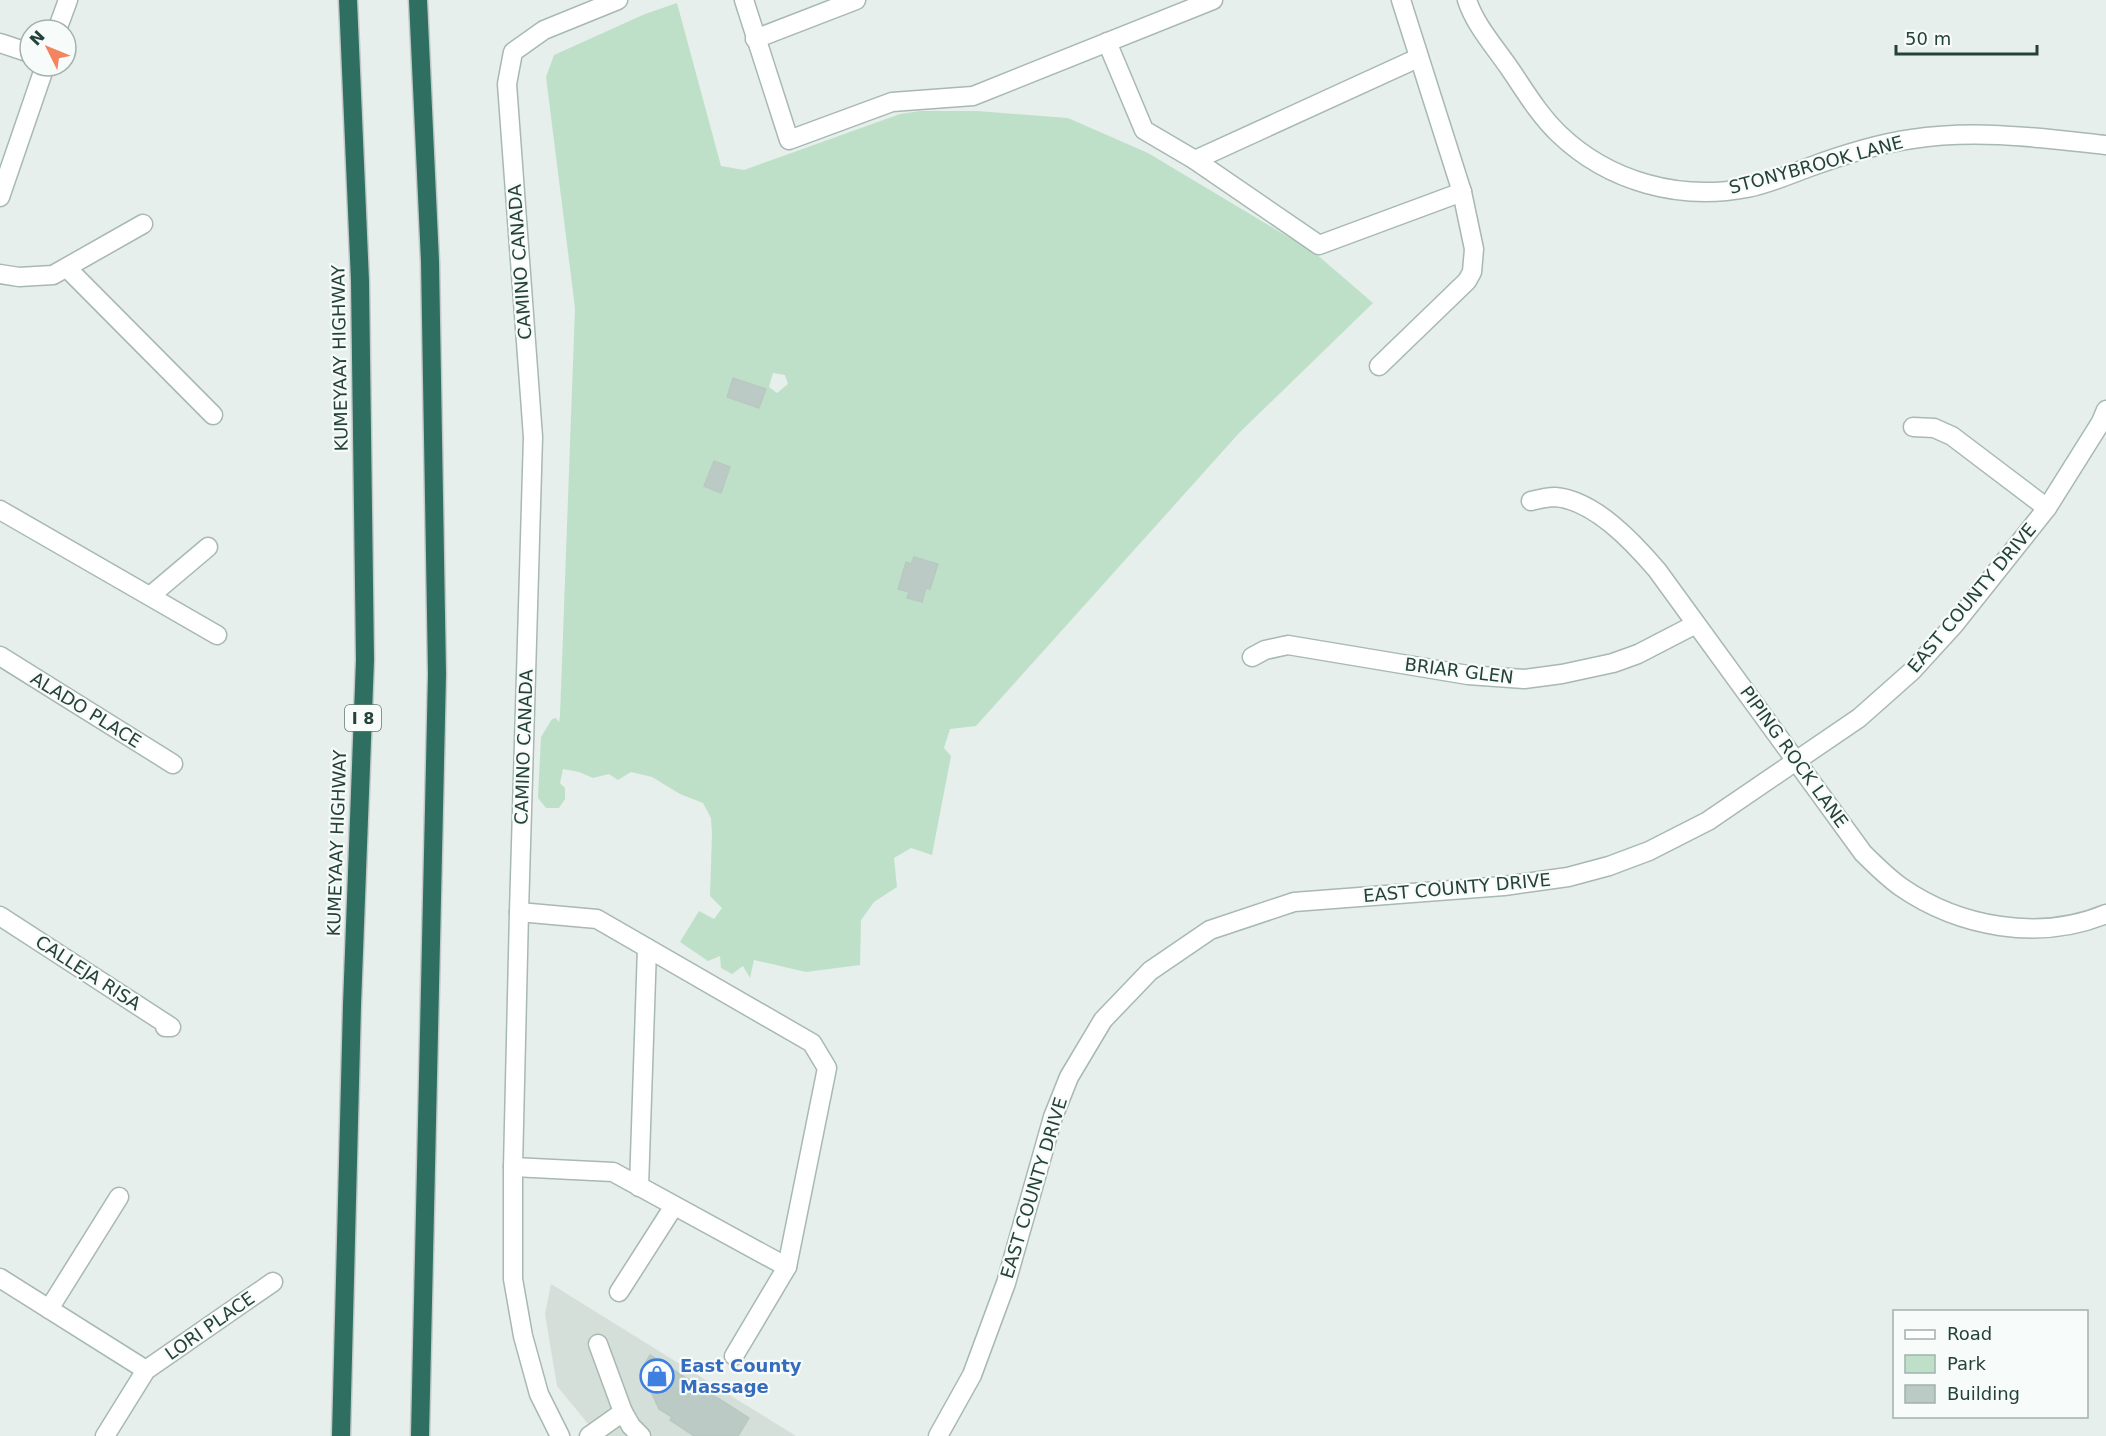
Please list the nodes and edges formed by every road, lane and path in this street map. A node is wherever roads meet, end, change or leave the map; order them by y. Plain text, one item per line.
1 (68, 0) edge
2 (348, 0) edge
3 (418, 0) edge
4 (618, 0) edge
5 (744, 0) edge
6 (856, 0) edge
7 (1213, 0) edge
8 (1401, 0) edge
9 (1467, 0) edge
10 (61, 18) edge
11 (755, 39) junction
12 (1107, 42) junction
13 (0, 43) edge
14 (18, 49) edge
15 (1418, 58) junction
16 (41, 78) edge
17 (2106, 145) edge
18 (1195, 160) junction
19 (1462, 192) junction
20 (0, 197) edge
21 (143, 224) dead end
22 (67, 268) junction
23 (0, 274) edge
24 (1380, 366) dead end
25 (2106, 411) edge
26 (213, 415) dead end
27 (1913, 427) dead end
28 (1531, 501) dead end
29 (2047, 508) junction
30 (0, 510) edge
31 (208, 547) dead end
32 (150, 596) junction
33 (1696, 624) junction
34 (217, 635) dead end
35 (0, 656) edge
36 (1252, 657) dead end
37 (1797, 761) junction
38 (173, 765) dead end
39 (519, 912) junction
40 (2106, 915) edge
41 (0, 916) edge
42 (647, 948) junction
43 (165, 1027) dead end
44 (513, 1167) junction
45 (639, 1187) junction
46 (119, 1197) dead end
47 (674, 1206) junction
48 (787, 1267) junction
49 (0, 1278) edge
50 (273, 1282) dead end
51 (619, 1292) dead end
52 (49, 1309) junction
53 (598, 1344) dead end
54 (734, 1356) dead end
55 (146, 1370) junction
56 (623, 1412) junction
57 (105, 1436) edge
58 (340, 1436) edge
59 (420, 1436) edge
60 (560, 1436) edge
61 (589, 1436) edge
62 (641, 1436) edge
63 (938, 1436) edge

1 - 10 street
2 - 58 highway, KUMEYAAY HIGHWAY / I 8
3 - 59 highway
4 - 39 street, CAMINO CANADA
5 - 11 street
6 - 11 street
7 - 12 street
8 - 15 street
9 - 17 street, STONYBROOK LANE
11 - 12 street
12 - 18 street
13 - 14 street
15 - 18 street
15 - 19 street
16 - 20 street
18 - 19 street
19 - 24 street
21 - 22 street
22 - 23 street
22 - 26 street
25 - 29 street, EAST COUNTY DRIVE
27 - 29 street
28 - 33 street, PIPING ROCK LANE
29 - 37 street, EAST COUNTY DRIVE
30 - 32 street
31 - 32 street
32 - 34 street
33 - 36 street, BRIAR GLEN
33 - 37 street, PIPING ROCK LANE
35 - 38 street, ALADO PLACE
37 - 40 street, PIPING ROCK LANE
37 - 63 street, EAST COUNTY DRIVE
39 - 42 street
39 - 44 street, CAMINO CANADA
41 - 43 street, CALLEJA RISA
42 - 45 street
42 - 48 street
44 - 45 street
44 - 60 street, CAMINO CANADA
45 - 47 street
46 - 52 street
47 - 48 street
47 - 51 street
48 - 54 street
49 - 52 street
50 - 55 street, LORI PLACE
52 - 55 street
53 - 56 street
55 - 57 street
56 - 61 street
56 - 62 street

